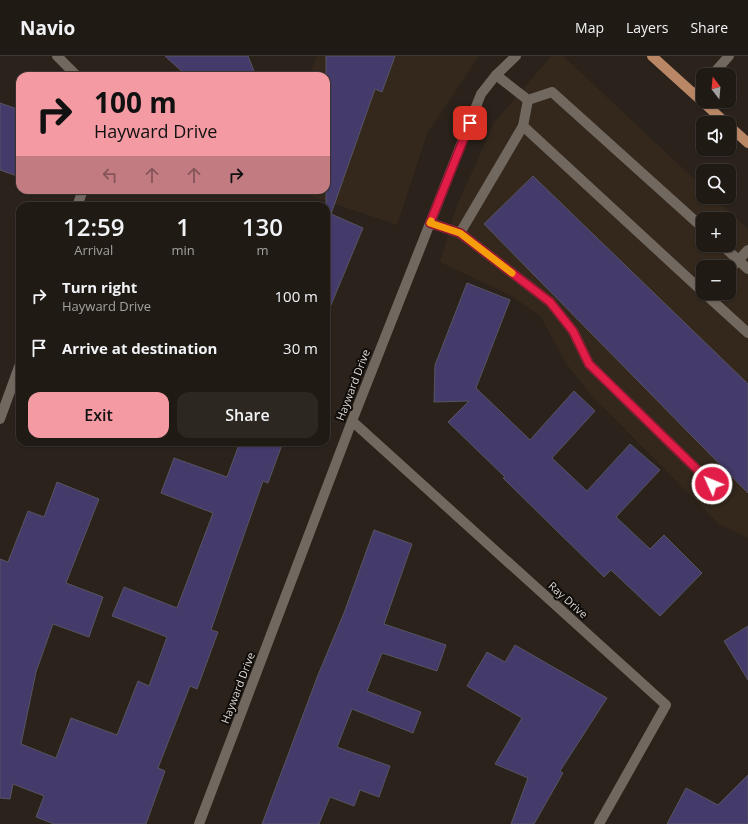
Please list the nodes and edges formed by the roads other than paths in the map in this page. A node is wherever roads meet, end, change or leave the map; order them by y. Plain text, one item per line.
1 (57, 56) edge
2 (516, 56) edge
3 (652, 56) edge
4 (729, 56) edge
5 (718, 68) edge
6 (73, 72) edge
7 (496, 75) junction
8 (695, 94) joint
9 (528, 100) junction
10 (719, 116) edge
11 (523, 126) junction
12 (736, 132) edge
13 (748, 143) edge
14 (696, 222) edge
15 (430, 223) junction
16 (460, 233) junction
17 (748, 250) edge
18 (729, 252) edge
19 (738, 260) junction
20 (748, 269) edge
21 (696, 285) edge
22 (713, 300) edge
23 (748, 333) edge
24 (16, 375) edge
25 (0, 419) edge
26 (352, 421) junction
27 (712, 484) dead end
28 (199, 824) edge
29 (599, 824) edge

1 - 6 street
2 - 7 street, Hayward Drive
3 - 8 main road
4 - 5 street
7 - 9 street
7 - 15 street, Hayward Drive
8 - 10 main road
9 - 11 street
9 - 14 street
11 - 16 street
11 - 21 street
12 - 13 main road
15 - 16 street
15 - 26 street, Hayward Drive
16 - 27 street
17 - 19 street
18 - 19 street
19 - 20 street
22 - 23 street
24 - 25 street
26 - 28 street, Hayward Drive
26 - 29 street, Ray Drive

